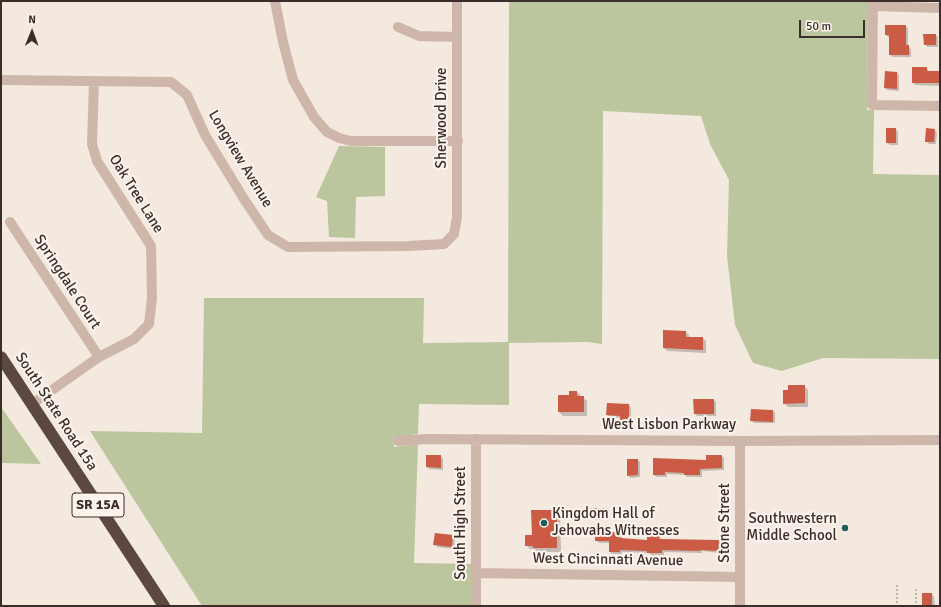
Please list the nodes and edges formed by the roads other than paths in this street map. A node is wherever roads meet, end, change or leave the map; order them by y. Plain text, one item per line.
1 (276, 1) edge
2 (457, 1) edge
3 (872, 4) edge
4 (940, 8) edge
5 (398, 27) dead end
6 (457, 36) junction
7 (1, 80) edge
8 (94, 82) junction
9 (940, 106) edge
10 (458, 141) junction
11 (10, 222) dead end
12 (454, 234) joint
13 (1, 357) edge
14 (99, 357) junction
15 (32, 404) junction
16 (476, 439) junction
17 (940, 440) edge
18 (398, 441) dead end
19 (740, 441) junction
20 (476, 573) junction
21 (740, 577) junction
22 (164, 606) edge
23 (476, 606) edge
24 (740, 606) edge

1 - 10 street
2 - 6 street, Sherwood Drive
3 - 4 street
3 - 9 street
5 - 6 street
6 - 10 street, Sherwood Drive
7 - 8 street, Longview Avenue
8 - 12 street, Longview Avenue
8 - 14 street, Oak Tree Lane
10 - 12 street, Sherwood Drive
11 - 14 street, Springdale Court
13 - 15 highway, South State Road 15a / SR 15A
14 - 15 street, Oak Tree Lane
15 - 22 highway, South State Road 15a / SR 15A
16 - 18 street, West Lisbon Parkway
16 - 19 street, West Lisbon Parkway
16 - 20 street, South High Street
17 - 19 street, West Lisbon Parkway
19 - 21 street, Stone Street
20 - 21 street, West Cincinnati Avenue
20 - 23 street, South High Street
21 - 24 street, Stone Street

